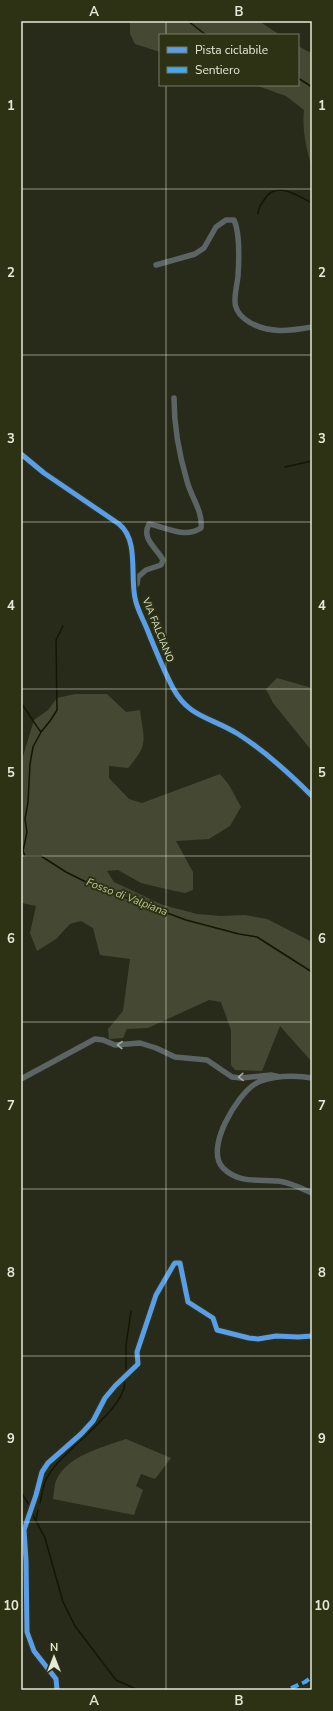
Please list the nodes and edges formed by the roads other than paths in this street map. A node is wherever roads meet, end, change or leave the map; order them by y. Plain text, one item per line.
1 (156, 265) dead end
2 (312, 327) edge
3 (174, 398) dead end
4 (21, 454) edge
5 (133, 588) junction
6 (312, 796) edge
7 (280, 1077) junction
8 (312, 1078) edge
9 (21, 1080) edge
10 (312, 1193) edge
11 (312, 1336) edge
12 (56, 1690) edge

1 - 2 street
3 - 5 street
4 - 5 street, VIA FALCIANO
5 - 6 street, VIA FALCIANO
7 - 8 street
7 -> 9 street
7 - 10 street
11 - 12 street

